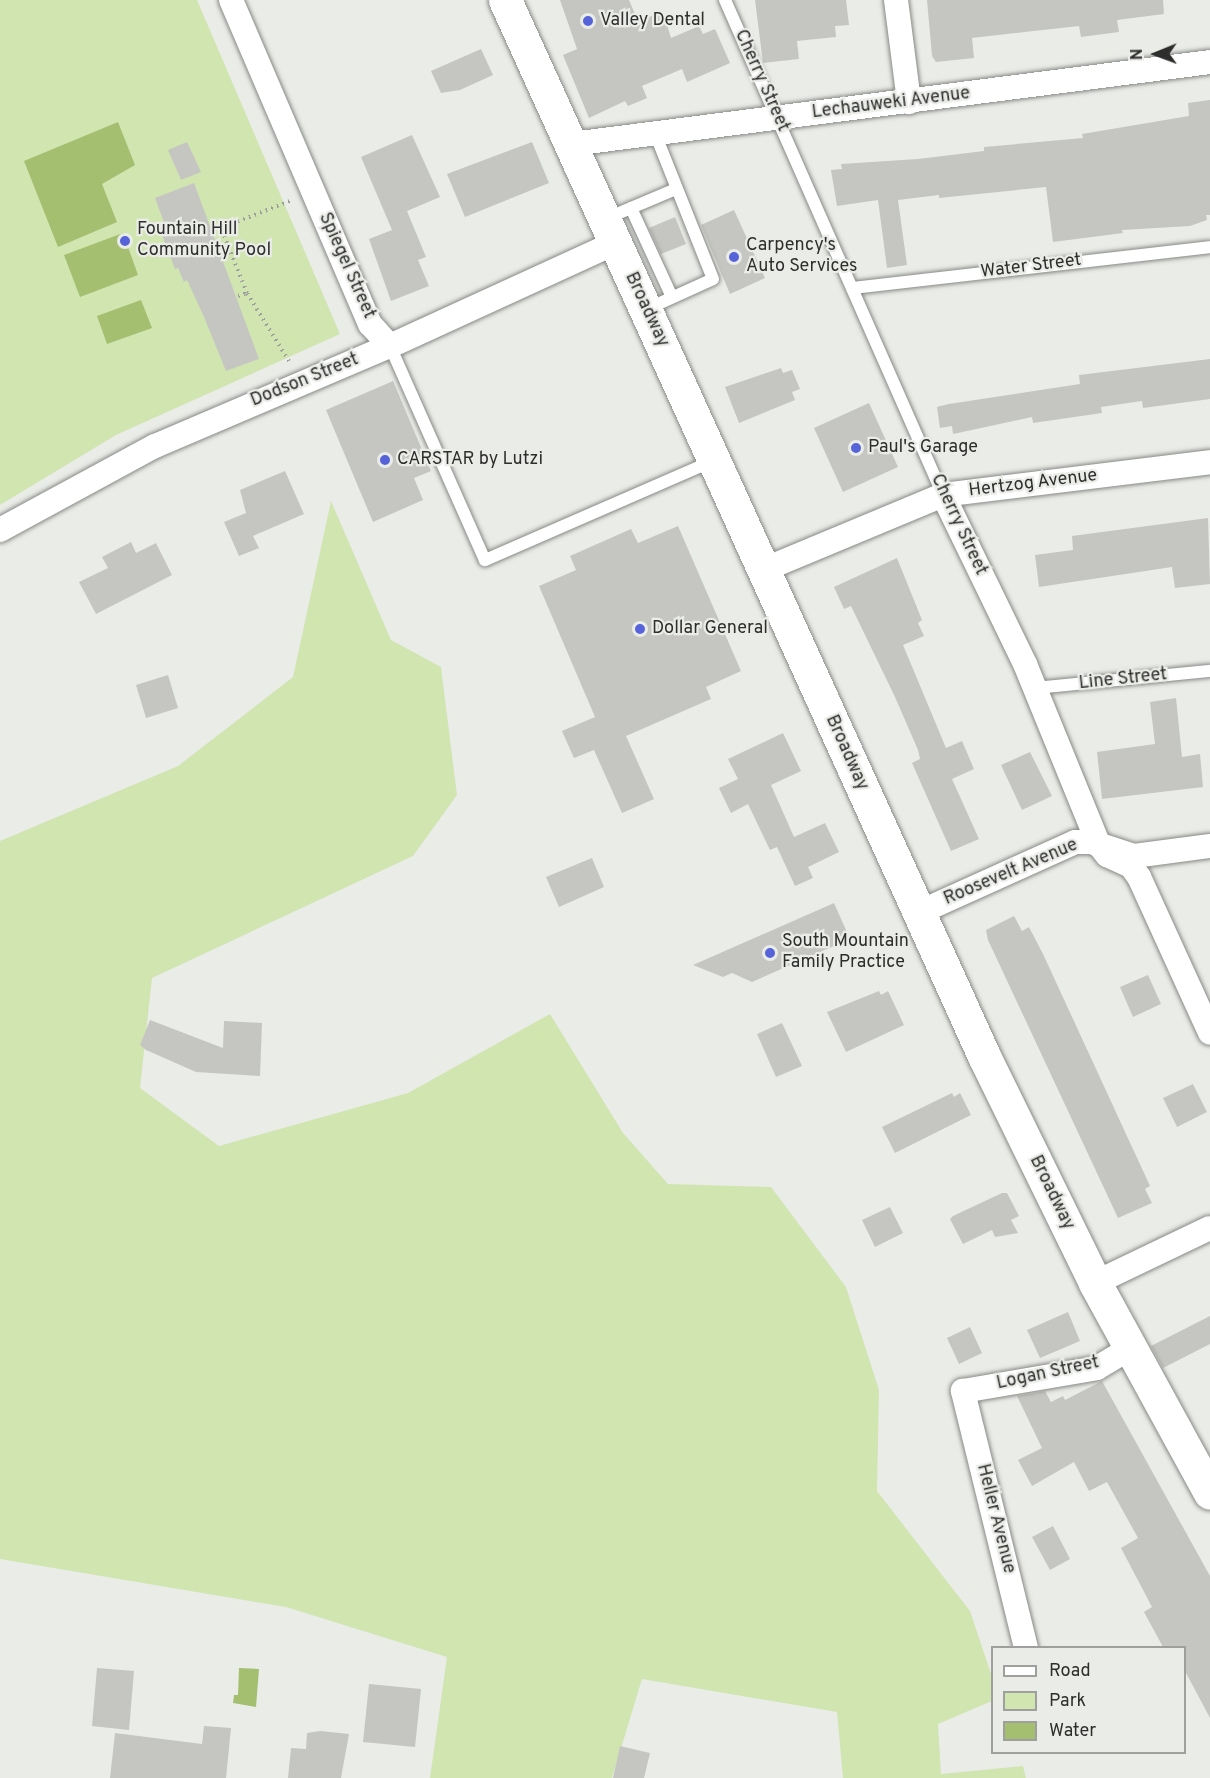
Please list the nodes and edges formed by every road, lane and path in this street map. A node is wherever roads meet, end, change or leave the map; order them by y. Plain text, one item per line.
1 (231, 0) edge
2 (506, 0) edge
3 (725, 0) edge
4 (896, 0) edge
5 (1210, 62) edge
6 (909, 102) junction
7 (777, 118) junction
8 (655, 133) junction
9 (572, 144) junction
10 (676, 189) junction
11 (290, 201) dead end
12 (617, 224) junction
13 (1210, 247) edge
14 (852, 288) junction
15 (247, 293) junction
16 (238, 296) dead end
17 (659, 303) junction
18 (390, 346) junction
19 (289, 362) dead end
20 (714, 460) junction
21 (1210, 462) edge
22 (943, 495) junction
23 (0, 530) edge
24 (763, 570) junction
25 (1210, 671) edge
26 (1036, 688) junction
27 (1099, 845) junction
28 (1210, 846) edge
29 (918, 912) junction
30 (1210, 1033) edge
31 (1210, 1228) edge
32 (1095, 1283) junction
33 (1130, 1348) junction
34 (963, 1391) joint
35 (1210, 1493) edge
36 (1026, 1646) edge

1 - 18 street, Spiegel Street
2 - 9 main road, Broadway
3 - 7 lane, Cherry Street
4 - 6 street
5 - 6 street, Lechauweki Avenue
6 - 7 street, Lechauweki Avenue
7 - 8 street, Lechauweki Avenue
7 - 14 lane, Cherry Street
8 - 9 street, Lechauweki Avenue
8 - 10 lane
9 - 12 main road, Broadway
10 - 12 lane
10 - 17 lane
11 - 15 path
12 - 17 main road, Broadway
12 - 18 street, Dodson Street
13 - 14 lane, Water Street
14 - 22 lane, Cherry Street
15 - 16 path
15 - 19 path
17 - 20 main road, Broadway
18 - 20 lane, Spiegel Street
18 - 23 street, Dodson Street
20 - 24 main road, Broadway
21 - 22 street, Hertzog Avenue
22 - 24 street, Hertzog Avenue
22 - 26 street, Cherry Street
24 - 29 main road, Broadway
25 - 26 lane, Line Street
26 - 27 street, Cherry Street
27 - 28 street, Roosevelt Avenue
27 - 29 street, Roosevelt Avenue
27 - 30 street
29 - 32 main road, Broadway
31 - 32 street
32 - 33 main road, Broadway
33 - 34 street, Logan Street
33 - 35 main road, Broadway
34 - 36 street, Heller Avenue

